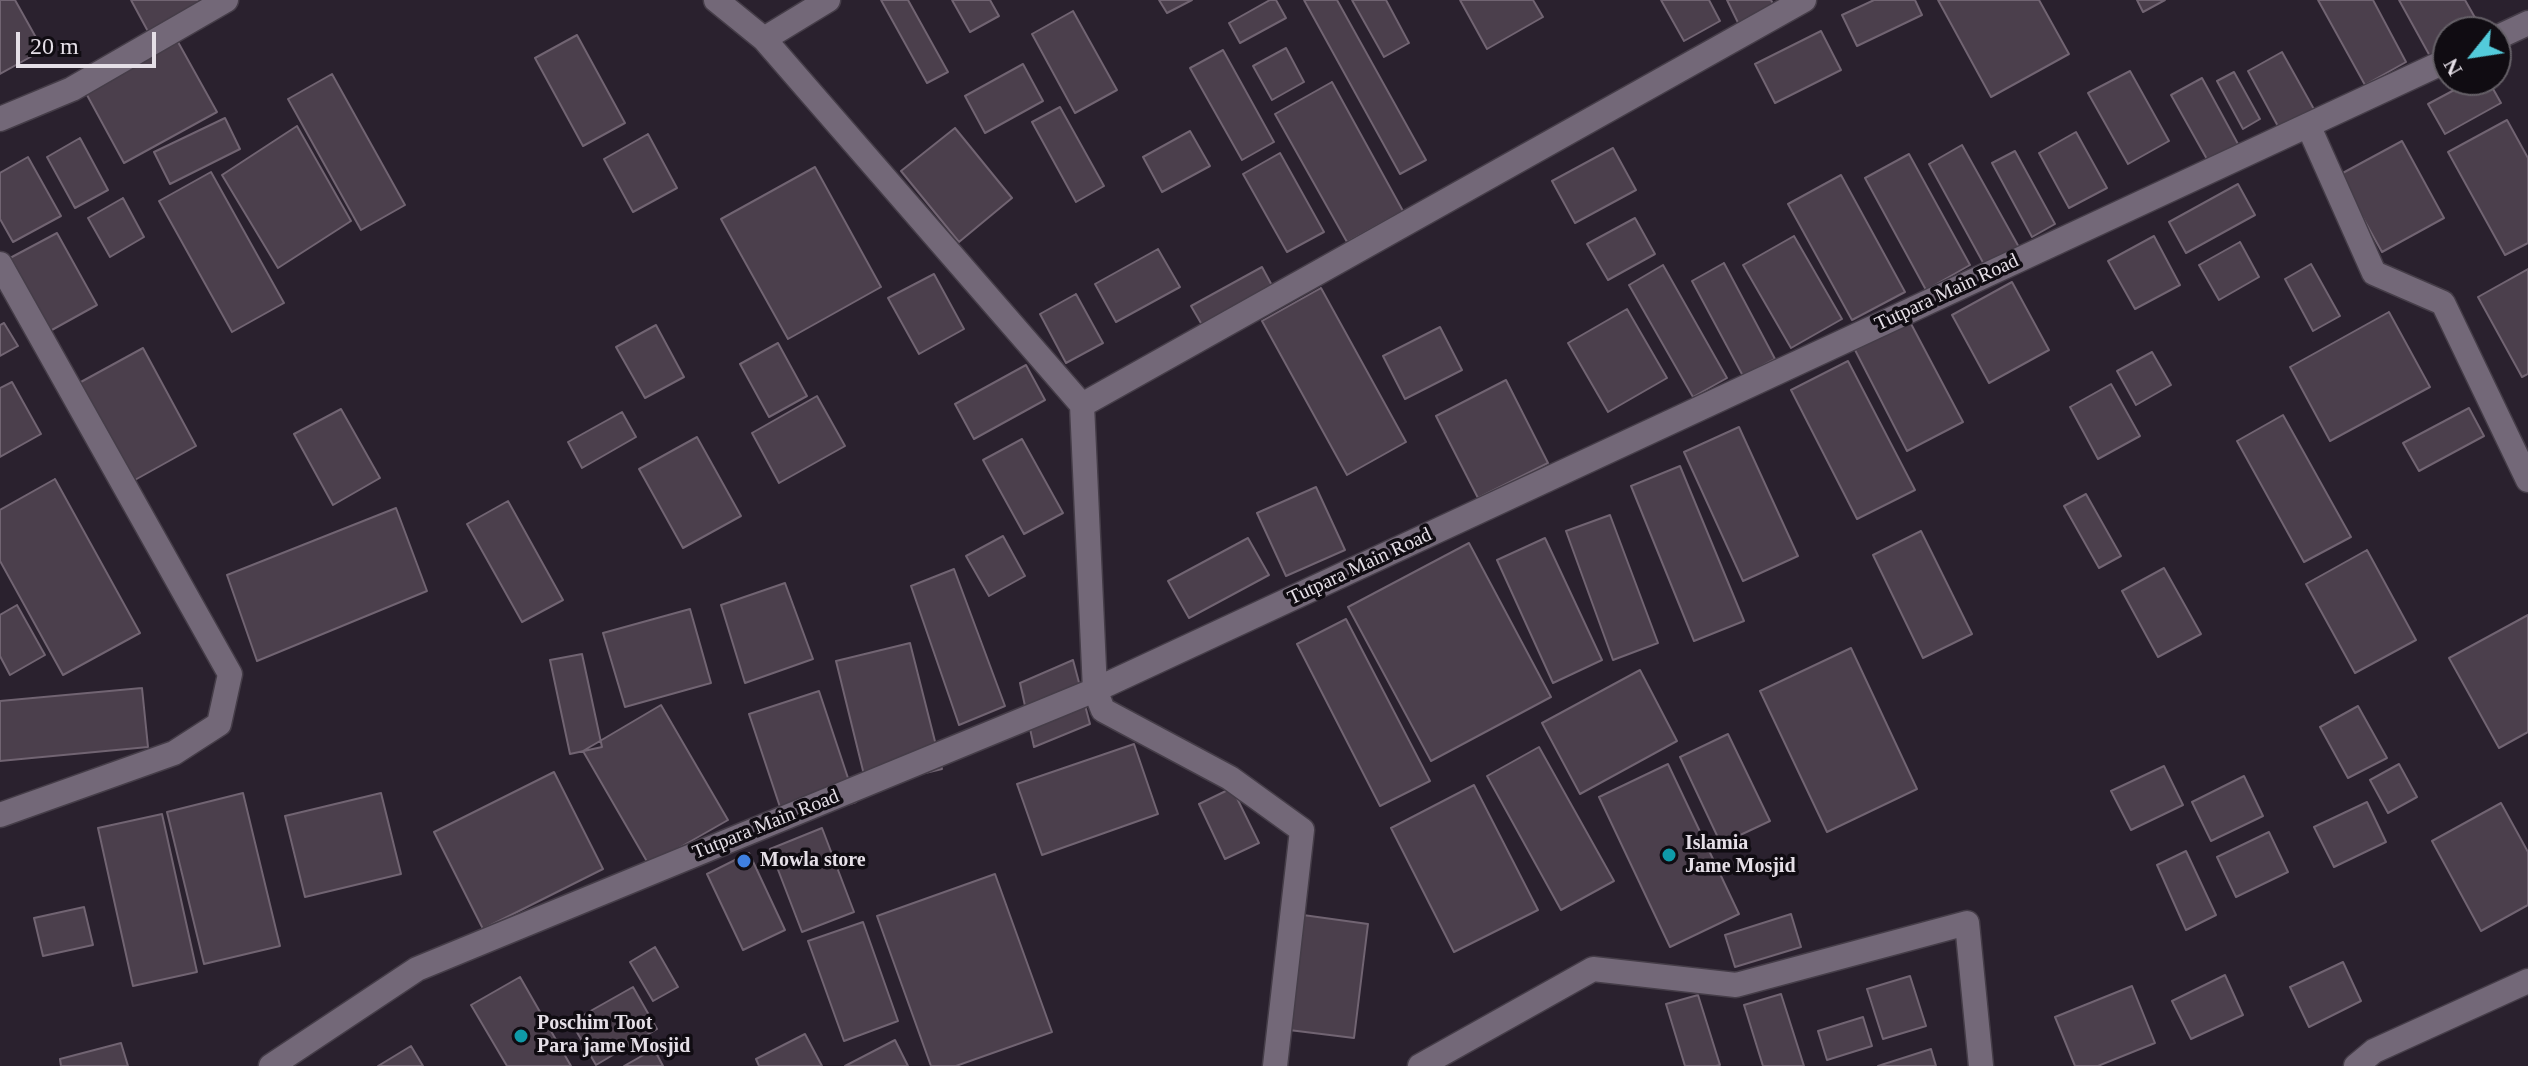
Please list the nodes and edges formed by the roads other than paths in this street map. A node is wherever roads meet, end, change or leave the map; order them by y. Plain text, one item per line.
1 (226, 0) edge
2 (716, 0) edge
3 (828, 0) edge
4 (1804, 0) edge
5 (764, 39) junction
6 (2432, 67) edge
7 (0, 119) edge
8 (2308, 125) junction
9 (0, 264) edge
10 (1082, 405) junction
11 (2528, 480) edge
12 (1099, 700) junction
13 (0, 815) edge
14 (2528, 981) edge
15 (271, 1066) edge
16 (1275, 1066) edge
17 (1420, 1066) edge
18 (1981, 1066) edge
19 (2356, 1066) edge

1 - 7 street
2 - 5 street
3 - 5 street
4 - 10 street
5 - 10 street
6 - 8 street, Tutpara Main Road
8 - 11 street
8 - 12 street, Tutpara Main Road
9 - 13 street
10 - 12 street
12 - 15 street, Tutpara Main Road
12 - 16 street
14 - 19 street
17 - 18 street

